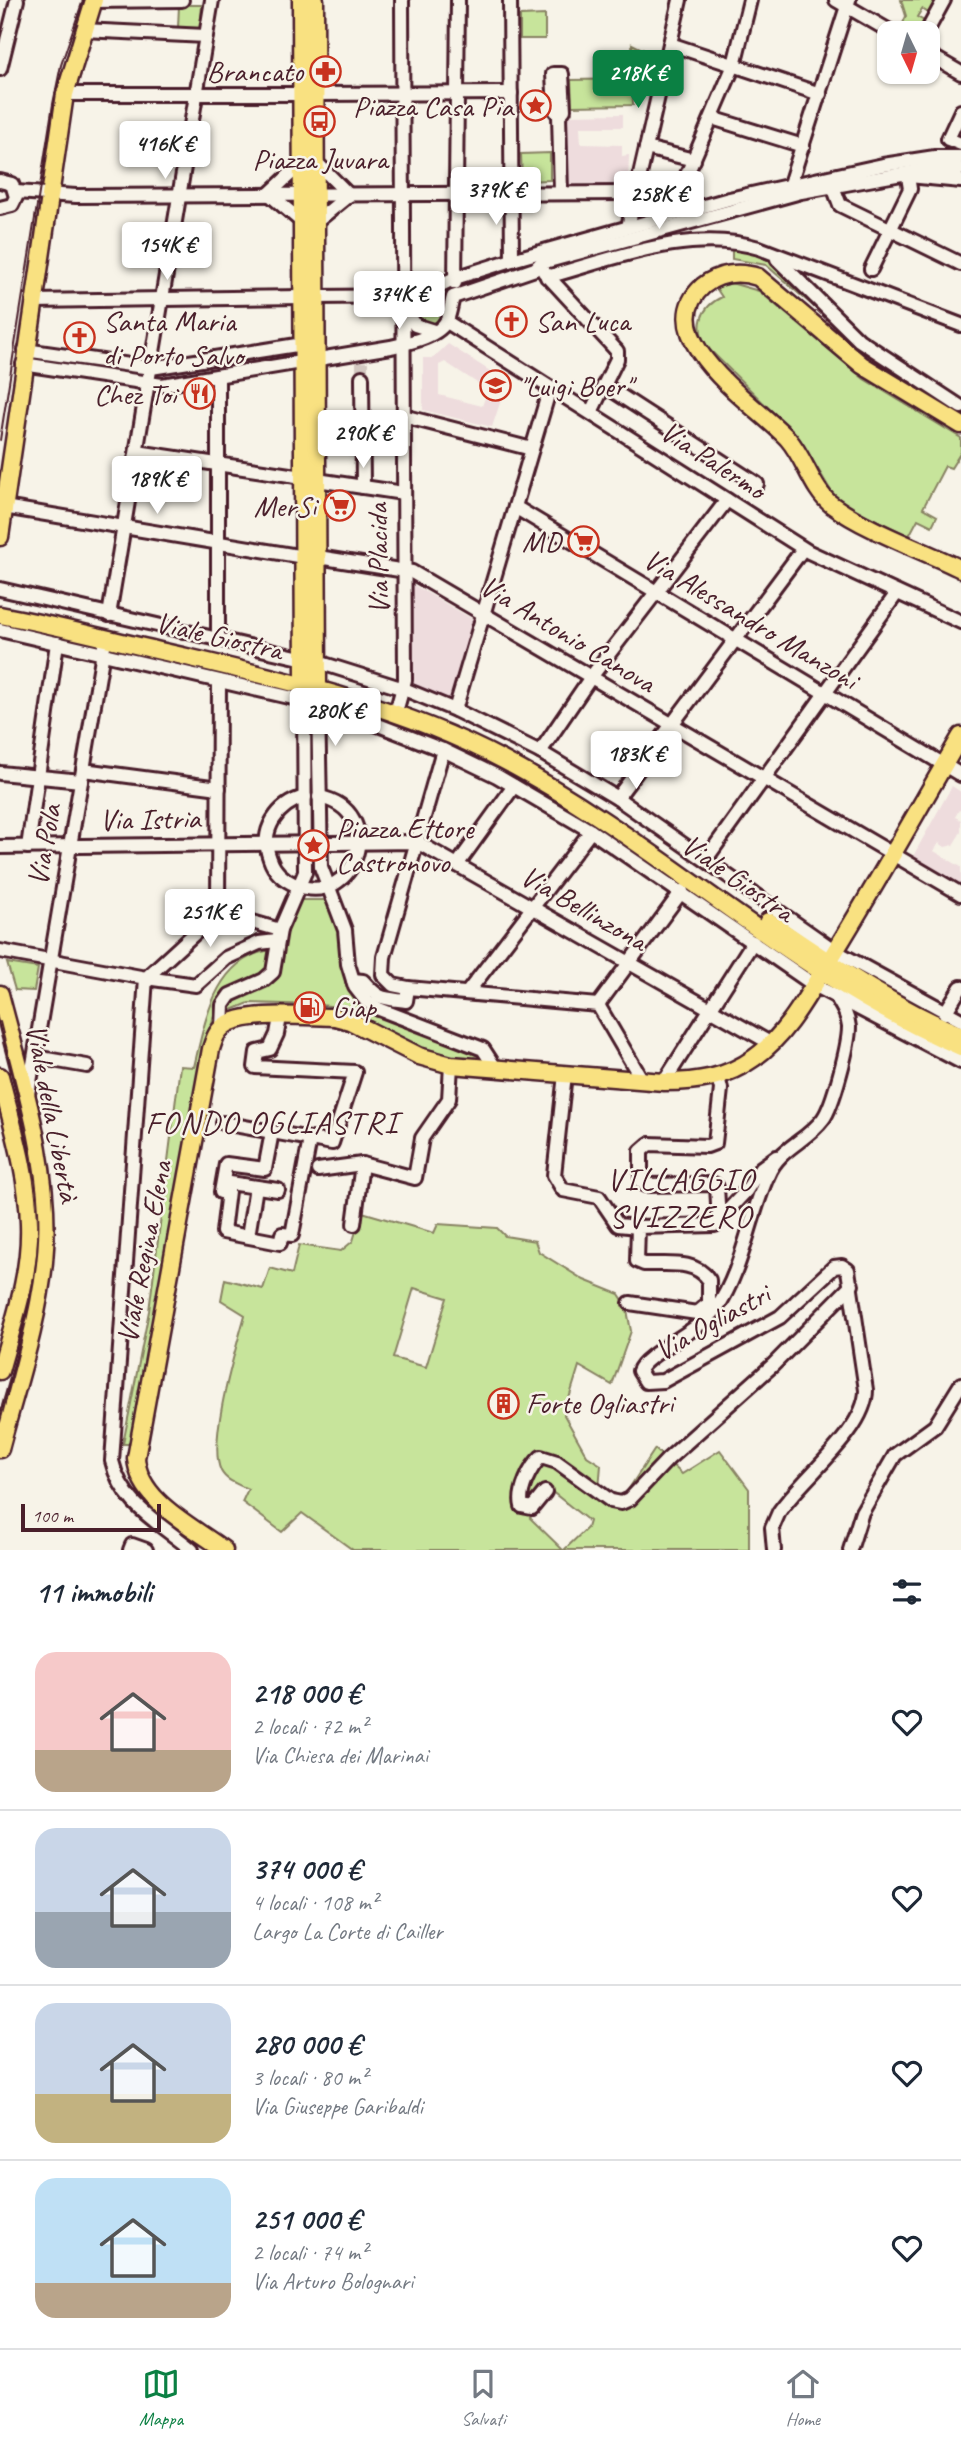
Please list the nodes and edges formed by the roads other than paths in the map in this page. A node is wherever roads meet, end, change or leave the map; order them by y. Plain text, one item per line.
1 (17, 0) edge
2 (182, 0) edge
3 (212, 0) edge
4 (301, 0) edge
5 (315, 0) edge
6 (402, 0) edge
7 (458, 0) edge
8 (510, 0) edge
9 (680, 0) edge
10 (750, 0) edge
11 (836, 0) edge
12 (944, 0) edge
13 (93, 1) edge
14 (849, 4) edge
15 (933, 21) edge
16 (877, 22) edge
17 (83, 30) junction
18 (206, 36) junction
19 (670, 44) junction
20 (940, 61) edge
21 (734, 65) junction
22 (0, 69) edge
23 (961, 73) edge
24 (457, 93) junction
25 (511, 93) junction
26 (65, 94) junction
27 (196, 94) junction
28 (308, 94) junction
29 (402, 94) junction
30 (820, 94) junction
31 (961, 111) edge
32 (559, 115) dead end
33 (712, 118) junction
34 (955, 141) edge
35 (803, 146) junction
36 (646, 148) junction
37 (961, 157) edge
38 (694, 160) junction
39 (309, 163) junction
40 (961, 171) edge
41 (908, 176) junction
42 (0, 181) edge
43 (961, 181) edge
44 (790, 184) junction
45 (834, 189) junction
46 (16, 192) junction
47 (561, 193) junction
48 (626, 193) dead end
49 (269, 194) junction
50 (403, 194) junction
51 (457, 194) junction
52 (513, 194) junction
53 (49, 195) junction
54 (179, 195) junction
55 (309, 195) junction
56 (349, 195) junction
57 (0, 208) edge
58 (670, 215) junction
59 (309, 222) junction
60 (628, 227) junction
61 (891, 230) junction
62 (771, 253) junction
63 (512, 260) junction
64 (961, 264) edge
65 (871, 269) dead end
66 (543, 272) junction
67 (453, 294) junction
68 (418, 296) junction
69 (309, 297) junction
70 (404, 297) junction
71 (163, 299) junction
72 (33, 301) junction
73 (410, 316) junction
74 (961, 325) edge
75 (442, 326) junction
76 (303, 344) junction
77 (403, 344) junction
78 (24, 357) junction
79 (310, 363) junction
80 (151, 368) junction
81 (218, 377) junction
82 (362, 377) tunnel mouth
83 (148, 384) junction
84 (604, 385) junction
85 (550, 388) junction
86 (961, 408) edge
87 (591, 412) junction
88 (403, 416) junction
89 (961, 425) edge
90 (532, 449) junction
91 (136, 452) junction
92 (218, 464) junction
93 (310, 479) junction
94 (757, 484) dead end
95 (363, 487) junction
96 (404, 493) junction
97 (727, 499) junction
98 (4, 507) junction
99 (515, 507) junction
100 (124, 527) junction
101 (0, 537) edge
102 (218, 543) junction
103 (803, 549) junction
104 (311, 557) junction
105 (961, 569) edge
106 (405, 571) junction
107 (656, 593) junction
108 (897, 593) junction
109 (2, 595) edge
110 (483, 613) junction
111 (0, 615) edge
112 (109, 615) junction
113 (961, 622) edge
114 (0, 630) edge
115 (218, 640) junction
116 (734, 640) junction
117 (57, 643) junction
118 (104, 646) junction
119 (591, 677) junction
120 (310, 679) junction
121 (219, 681) junction
122 (404, 689) junction
123 (825, 695) junction
124 (318, 705) junction
125 (398, 705) junction
126 (455, 710) junction
127 (672, 727) junction
128 (961, 736) edge
129 (443, 750) junction
130 (540, 752) junction
131 (944, 765) junction
132 (0, 773) edge
133 (961, 775) edge
134 (82, 776) junction
135 (38, 777) junction
136 (764, 780) junction
137 (514, 786) junction
138 (219, 788) junction
139 (305, 797) junction
140 (319, 797) junction
141 (617, 798) junction
142 (591, 831) junction
143 (319, 842) junction
144 (363, 842) junction
145 (417, 842) junction
146 (263, 843) junction
147 (306, 843) junction
148 (219, 844) junction
149 (71, 846) junction
150 (0, 847) edge
151 (28, 847) junction
152 (893, 855) junction
153 (706, 859) junction
154 (457, 865) junction
155 (298, 890) junction
156 (329, 890) junction
157 (682, 891) junction
158 (961, 894) edge
159 (533, 908) junction
160 (218, 912) junction
161 (279, 935) junction
162 (753, 942) junction
163 (0, 951) edge
164 (52, 960) junction
165 (629, 963) junction
166 (825, 967) junction
167 (146, 978) junction
168 (353, 980) junction
169 (961, 987) edge
170 (408, 988) junction
171 (467, 993) junction
172 (0, 994) edge
173 (837, 998) junction
174 (598, 1005) junction
175 (710, 1009) junction
176 (945, 1013) junction
177 (280, 1017) junction
178 (961, 1020) edge
179 (222, 1027) junction
180 (961, 1035) edge
181 (770, 1044) junction
182 (961, 1047) edge
183 (35, 1057) junction
184 (961, 1062) edge
185 (451, 1065) junction
186 (87, 1066) dead end
187 (496, 1069) junction
188 (565, 1074) junction
189 (0, 1076) edge
190 (718, 1077) junction
191 (642, 1080) junction
192 (664, 1082) junction
193 (27, 1101) junction
194 (223, 1123) dead end
195 (272, 1132) junction
196 (310, 1139) junction
197 (779, 1154) junction
198 (362, 1164) junction
199 (318, 1170) dead end
200 (256, 1187) junction
201 (278, 1190) dead end
202 (719, 1220) junction
203 (354, 1224) dead end
204 (216, 1227) dead end
205 (638, 1227) junction
206 (248, 1236) junction
207 (852, 1285) junction
208 (717, 1296) junction
209 (630, 1303) dead end
210 (0, 1371) edge
211 (961, 1384) edge
212 (0, 1448) edge
213 (136, 1464) junction
214 (114, 1468) junction
215 (142, 1482) junction
216 (545, 1492) dead end
217 (127, 1496) junction
218 (131, 1547) edge
219 (146, 1550) edge
220 (191, 1550) edge
221 (224, 1550) edge
222 (774, 1550) edge
223 (850, 1550) edge

1 - 22 street
2 - 13 street
3 - 18 street
4 - 28 main road
5 - 28 main road
6 - 29 street
7 - 24 street
8 - 25 street
9 - 19 street
10 - 21 street
11 - 14 street
12 - 15 street
13 - 17 main road
14 - 16 street
14 - 30 street
17 - 18 street
17 - 26 main road
18 - 27 street
19 - 21 street
19 - 36 street
20 - 23 street
21 - 30 street
21 - 33 street
24 - 25 street
24 - 29 street
24 - 51 street
25 - 52 street
26 - 27 street
26 - 53 main road
27 - 28 street
27 - 54 street
28 - 29 street
28 - 39 main road
29 - 50 street
30 - 35 street
31 - 34 street
32 - 47 street
33 - 35 street
33 - 38 street
35 - 44 street
36 - 38 street
36 - 60 street
37 - 44 street
38 - 58 street
39 - 49 street
39 - 55 main road
39 - 56 street
40 - 41 street
40 - 66 street
41 - 43 street
41 - 45 street
41 - 61 street
42 - 46 street
44 - 58 street
45 - 61 street
45 - 66 street
46 - 53 street
46 - 57 street
47 - 48 street
47 - 52 street
49 - 54 street
49 - 55 street
49 - 59 street
50 - 51 street
50 - 56 street
50 - 70 street
51 - 52 street
51 - 67 street
52 - 63 street
53 - 54 street
53 - 72 main road
54 - 71 street
55 - 56 street
55 - 59 main road
56 - 59 street
58 - 60 street
59 - 69 main road
60 - 63 street
61 - 64 street
61 - 65 street
62 - 66 street
62 - 74 street
62 - 86 street
63 - 67 street
66 - 67 street
66 - 84 street
67 - 68 street
67 - 68 street
67 - 75 street
68 - 70 street
68 - 73 street
69 - 70 street
69 - 71 street
69 - 76 main road
69 - 79 main road
70 - 73 street
70 - 77 street, Via Placida
71 - 72 street
71 - 80 street
72 - 78 main road
73 - 75 street, Via Palermo
75 - 77 street
75 - 85 street, Via Palermo
76 - 79 main road
76 - 80 street
77 - 79 street
77 - 88 street, Via Placida
78 - 80 street
78 - 83 street
78 - 98 main road
79 - 81 street
79 - 93 main road
80 - 83 street
81 - 83 street
81 - 92 street
82 - 95 street
83 - 91 street
84 - 87 street
84 - 94 street
85 - 87 street, Via Palermo
85 - 90 street
87 - 97 street, Via Palermo
88 - 90 street
88 - 96 street, Via Placida
89 - 105 main road
90 - 99 street
91 - 92 street
91 - 100 street
92 - 93 street
92 - 102 street
93 - 95 street
93 - 104 main road
95 - 96 street
96 - 106 street, Via Placida
97 - 103 street, Via Palermo
97 - 107 street
98 - 100 street, Via Antonio Canova
98 - 101 main road
99 - 107 street, Via Alessandro Manzoni
99 - 110 street
100 - 102 street, Via Antonio Canova
100 - 112 street
102 - 104 street, Via Antonio Canova
102 - 115 street
103 - 108 street, Via Palermo
103 - 116 street
104 - 106 street, Via Antonio Canova
104 - 120 main road
106 - 110 street, Via Antonio Canova
106 - 122 street, Via Placida
107 - 116 street, Via Alessandro Manzoni
107 - 119 street
108 - 113 street, Via Palermo
108 - 123 street
109 - 112 street, Viale Giostra
109 - 120 main road, Viale Giostra
110 - 119 street, Via Antonio Canova
110 - 126 street
111 - 118 main road, Viale Giostra
112 - 115 street, Viale Giostra
114 - 117 street, Viale Giostra
115 - 120 street, Viale Giostra
116 - 123 street, Via Alessandro Manzoni
116 - 127 street
117 - 118 street, Viale Giostra
117 - 135 street
118 - 120 main road, Viale Giostra
118 - 121 street, Viale Giostra
118 - 134 street, Via Pola
119 - 127 street, Via Antonio Canova
119 - 130 street
120 - 121 street, Viale Giostra
120 - 122 street, Viale Giostra
120 - 124 street
120 - 125 main road, Viale Giostra
120 - 139 street
120 - 166 main road, Viale Giostra
121 - 138 street
122 - 125 street
122 - 126 street, Viale Giostra
123 - 131 street, Via Alessandro Manzoni
123 - 136 street
124 - 129 street, Viale Giostra
124 - 140 street
125 - 166 main road, Viale Giostra
126 - 130 street, Viale Giostra
127 - 136 street, Via Antonio Canova
127 - 141 street
128 - 131 main road
129 - 137 street, Viale Giostra
129 - 145 street
130 - 141 street, Viale Giostra
131 - 133 street, Via Alessandro Manzoni
131 - 152 main road
132 - 135 street
134 - 135 street
134 - 138 street
134 - 149 street, Via Pola
135 - 151 street
136 - 152 street, Via Antonio Canova
136 - 153 street
137 - 142 street, Viale Giostra
137 - 154 street
138 - 148 street
139 - 146 street
139 - 147 street
140 - 143 street
140 - 144 street
141 - 153 street, Viale Giostra
142 - 157 street, Viale Giostra
142 - 159 street
143 - 144 street, Via Bellinzona
143 - 147 street, Via Istria
143 - 156 street
144 - 145 street, Via Bellinzona
144 - 156 street
145 - 154 street, Via Bellinzona
145 - 170 street
146 - 147 street, Via Istria
146 - 148 street, Via Istria
146 - 155 street
147 - 155 street
148 - 149 street, Via Istria
148 - 160 street
149 - 151 street, Via Istria
149 - 164 street, Via Pola
150 - 151 street, Via Istria
152 - 158 street, Via Antonio Canova
152 - 166 main road
153 - 166 street, Viale Giostra
154 - 159 street, Via Bellinzona
155 - 156 street
155 - 161 street
156 - 168 street
157 - 162 street, Viale Giostra
157 - 165 street
159 - 165 street, Via Bellinzona
159 - 171 street
160 - 161 street
160 - 167 street
161 - 167 street
161 - 179 street
162 - 166 street, Viale Giostra
162 - 175 street
163 - 164 street
164 - 167 street
164 - 183 street, Via Pola
165 - 174 street
165 - 175 street, Via Bellinzona
166 - 173 street
166 - 176 street, Viale Giostra
166 - 180 main road, Viale Giostra
166 - 181 main road
166 - 182 main road, Viale Giostra
167 - 214 street
168 - 170 street
168 - 187 street
169 - 176 street
170 - 171 street
171 - 174 street
172 - 193 main road, Viale della Libertà
173 - 184 street
173 - 197 street, Via Ogliastri
174 - 191 street
175 - 181 street, Via Bellinzona
175 - 192 street
176 - 178 street, Viale Giostra
177 - 179 main road
177 - 185 main road
177 - 196 street
179 - 213 main road, Viale Regina Elena
181 - 190 main road
183 - 186 street
183 - 193 street, Via Pola
185 - 187 main road
185 - 198 street
187 - 188 main road
188 - 191 main road
188 - 205 street
189 - 210 main road, Viale della Libertà
190 - 192 main road
190 - 202 street
191 - 192 main road
193 - 212 main road, Viale della Libertà
194 - 195 street
195 - 196 street
195 - 204 street
196 - 206 street
197 - 202 street
197 - 208 street, Via Ogliastri
198 - 199 street
198 - 203 street
200 - 201 street
200 - 206 street
200 - 206 street
202 - 205 street
205 - 208 street
207 - 208 street, Via Ogliastri
207 - 216 street, Via Ogliastri
207 - 222 street
208 - 209 street
211 - 223 street
213 - 214 street
213 - 215 main road, Viale Regina Elena
214 - 217 street
215 - 217 street
215 - 221 main road, Viale Regina Elena
217 - 220 street
218 - 219 street

